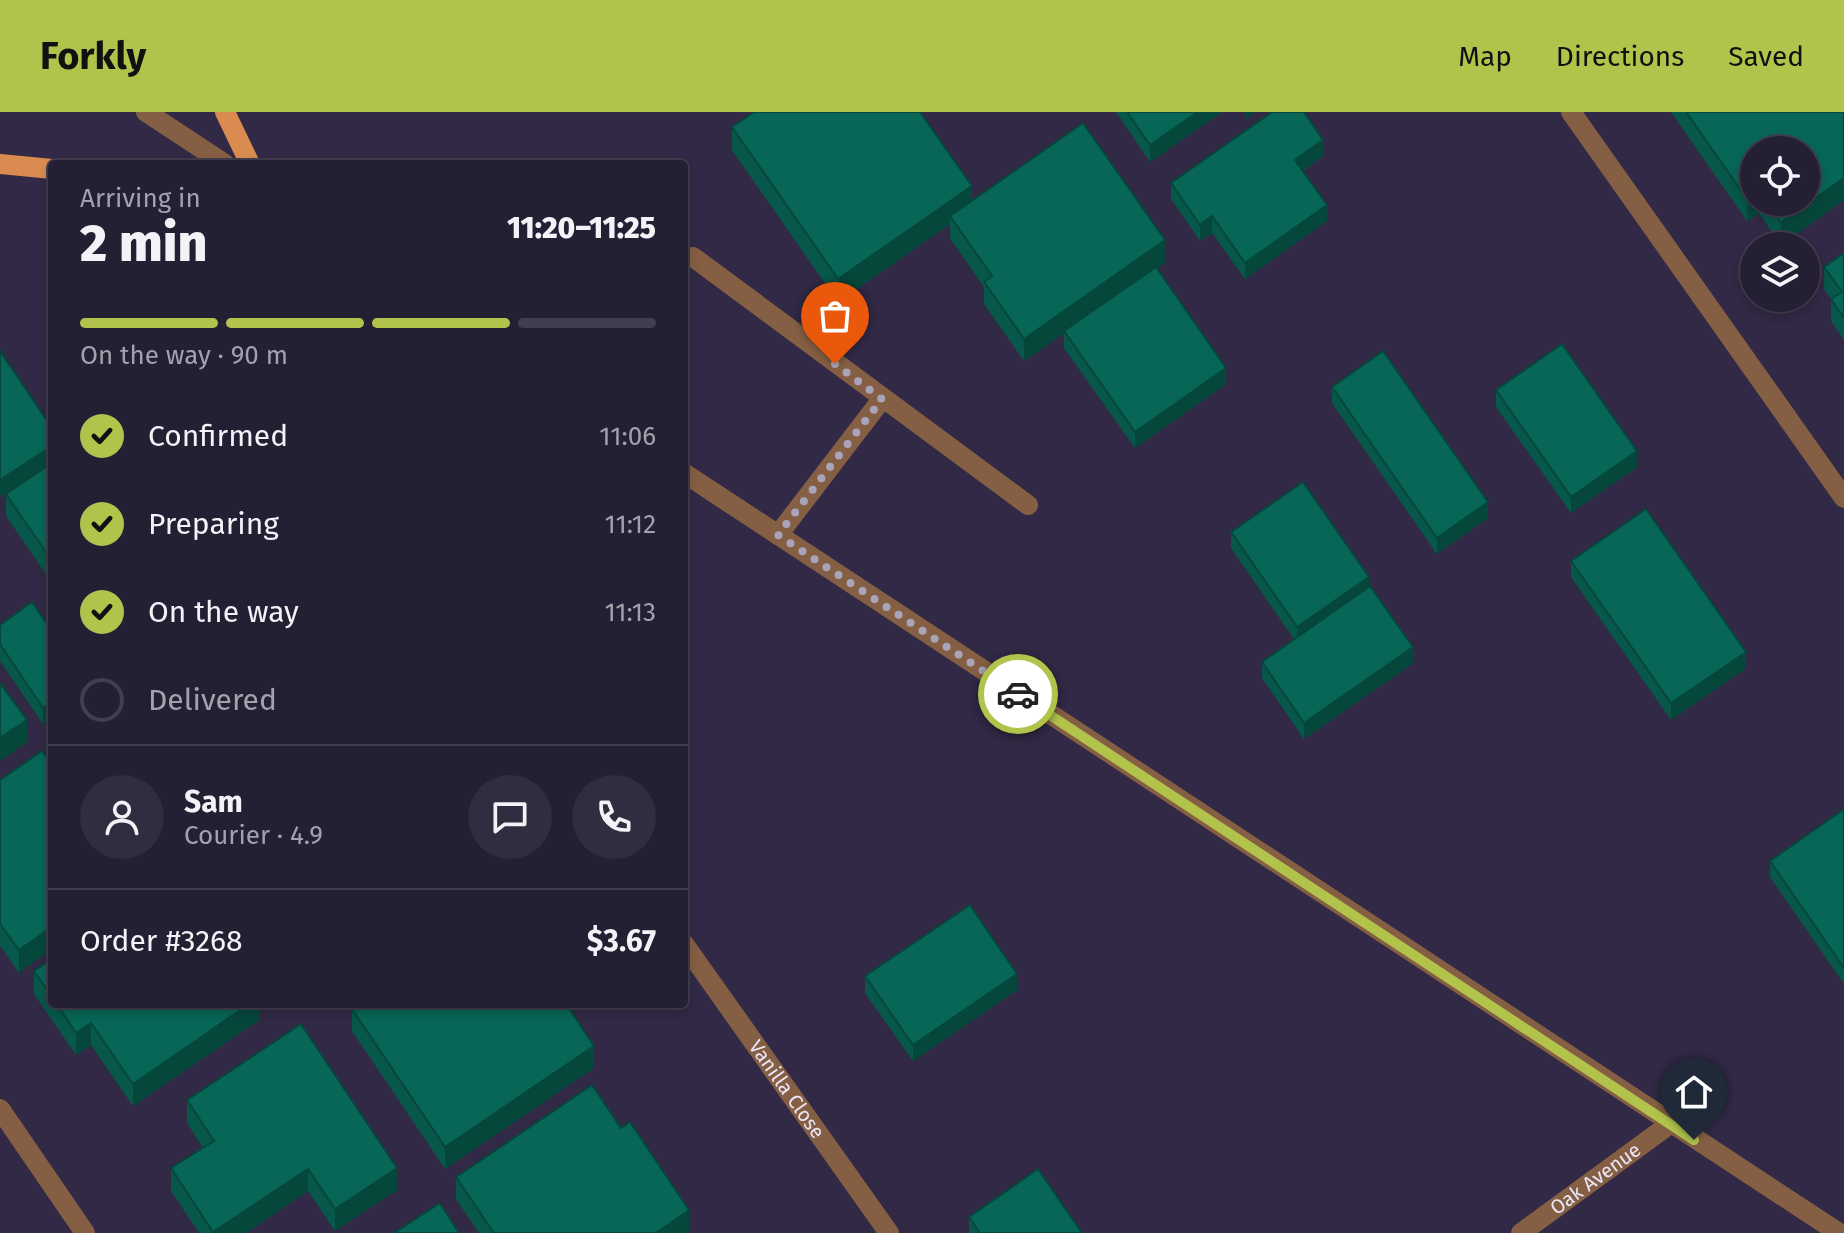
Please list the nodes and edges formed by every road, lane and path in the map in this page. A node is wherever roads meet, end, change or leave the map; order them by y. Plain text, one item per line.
1 (146, 112) edge
2 (225, 112) edge
3 (1571, 112) edge
4 (219, 160) edge
5 (248, 160) edge
6 (0, 164) edge
7 (48, 169) edge
8 (693, 257) dead end
9 (882, 399) junction
10 (688, 476) edge
11 (1844, 498) edge
12 (1028, 505) dead end
13 (778, 535) junction
14 (688, 950) edge
15 (0, 1109) edge
16 (1670, 1124) junction
17 (85, 1233) edge
18 (889, 1233) edge
19 (1521, 1233) edge
20 (1839, 1233) edge

1 - 4 street
2 - 5 main road
3 - 11 street
6 - 7 main road
8 - 9 street
9 - 12 street
9 - 13 street
10 - 13 street
13 - 16 street
14 - 18 street, Vanilla Close
15 - 17 street
16 - 19 street, Oak Avenue
16 - 20 street

